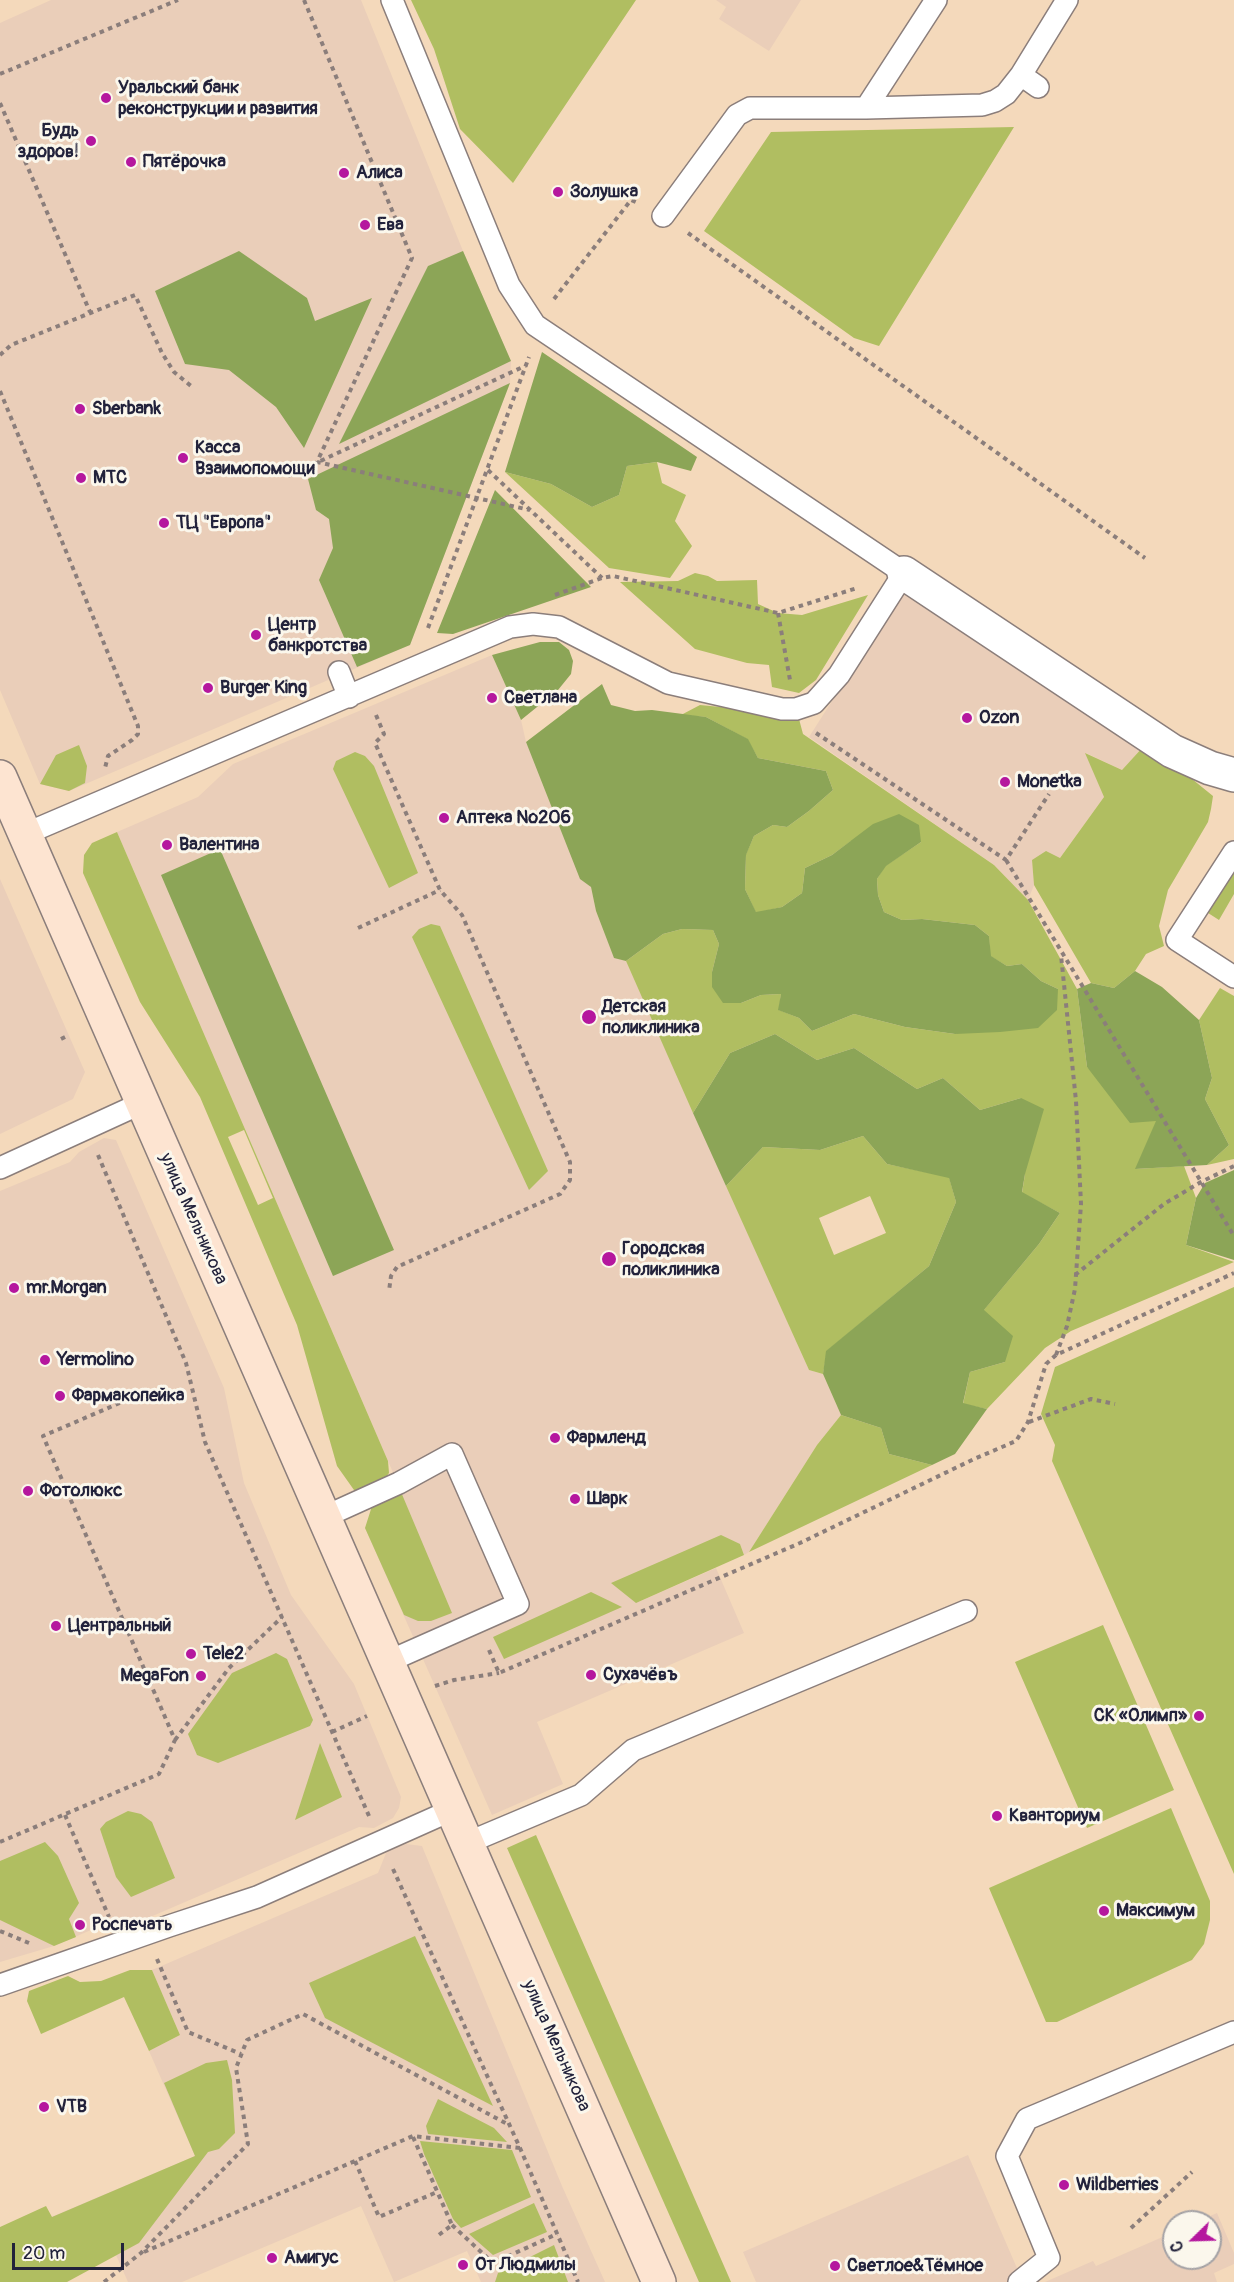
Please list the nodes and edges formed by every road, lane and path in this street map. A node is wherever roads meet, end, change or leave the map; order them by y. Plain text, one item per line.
1 (178, 0) edge
2 (304, 0) edge
3 (392, 0) edge
4 (936, 0) edge
5 (1067, 0) edge
6 (0, 74) edge
7 (0, 103) edge
8 (866, 108) junction
9 (663, 216) dead end
10 (90, 312) junction
11 (0, 355) edge
12 (527, 365) dead end
13 (191, 386) dead end
14 (0, 391) edge
15 (317, 462) junction
16 (488, 470) dead end
17 (288, 476) dead end
18 (530, 510) junction
19 (904, 573) junction
20 (778, 613) junction
21 (339, 672) dead end
22 (349, 697) junction
23 (372, 706) dead end
24 (796, 709) junction
25 (106, 775) dead end
26 (1234, 775) edge
27 (0, 777) edge
28 (1049, 794) dead end
29 (25, 834) junction
30 (1234, 852) edge
31 (1006, 860) junction
32 (440, 890) junction
33 (358, 928) dead end
34 (1061, 951) junction
35 (1234, 977) edge
36 (69, 1035) dead end
37 (61, 1039) dead end
38 (142, 1103) junction
39 (98, 1154) dead end
40 (1234, 1166) edge
41 (0, 1168) edge
42 (1201, 1182) junction
43 (1234, 1236) edge
44 (1234, 1273) edge
45 (1075, 1275) junction
46 (389, 1291) dead end
47 (1056, 1355) junction
48 (136, 1396) dead end
49 (1115, 1404) dead end
50 (1028, 1422) junction
51 (324, 1517) junction
52 (966, 1611) dead end
53 (282, 1617) junction
54 (486, 1643) dead end
55 (387, 1662) junction
56 (499, 1673) junction
57 (435, 1686) dead end
58 (367, 1716) dead end
59 (332, 1732) junction
60 (175, 1740) junction
61 (452, 1810) junction
62 (64, 1815) junction
63 (369, 1817) dead end
64 (0, 1842) edge
65 (466, 1843) junction
66 (391, 1864) dead end
67 (113, 1926) dead end
68 (160, 1967) dead end
69 (0, 1985) edge
70 (1234, 2032) edge
71 (241, 2054) junction
72 (509, 2125) junction
73 (413, 2136) junction
74 (520, 2148) junction
75 (355, 2161) junction
76 (1192, 2172) dead end
77 (437, 2192) junction
78 (452, 2225) junction
79 (1131, 2228) dead end
80 (557, 2234) junction
81 (436, 2237) dead end
82 (141, 2253) junction
83 (104, 2282) edge
84 (578, 2282) edge
85 (659, 2282) edge
86 (1019, 2282) edge

1 - 6 path
2 - 15 path
3 - 19 lane
4 - 8 lane
5 - 8 lane
7 - 10 path
8 - 9 lane
10 - 11 path
10 - 13 path
12 - 15 path
14 - 25 path
15 - 17 path
15 - 18 path
16 - 18 path
18 - 20 path
19 - 20 path
19 - 24 lane
19 - 26 street
20 - 24 path
21 - 22 lane
22 - 24 lane
22 - 29 lane
23 - 32 path
24 - 31 path
27 - 29 main road, улица Мельникова
28 - 31 path
29 - 38 main road, улица Мельникова
30 - 35 lane
31 - 34 path
32 - 33 path
32 - 46 path
34 - 42 path
34 - 45 path
36 - 37 path
38 - 41 lane
38 - 51 main road, улица Мельникова
39 - 53 path
40 - 42 path
42 - 43 path
42 - 45 path
44 - 47 path
45 - 47 path
47 - 50 path
48 - 60 path
49 - 50 path
50 - 56 path
51 - 55 main road, улица Мельникова
51 - 55 lane
52 - 65 lane
53 - 59 path
53 - 60 path
54 - 56 path
55 - 61 main road, улица Мельникова
56 - 57 path
58 - 59 path
59 - 63 path
60 - 62 path
61 - 65 main road, улица Мельникова
61 - 69 lane
62 - 64 path
62 - 67 path
65 - 85 main road, улица Мельникова
66 - 72 path
68 - 71 path
70 - 86 lane
71 - 72 path
71 - 82 path
72 - 74 path
73 - 74 path
73 - 75 path
73 - 77 path
74 - 80 path
75 - 77 path
75 - 82 path
76 - 79 path
77 - 78 path
78 - 80 path
78 - 81 path
80 - 84 path
82 - 83 path

